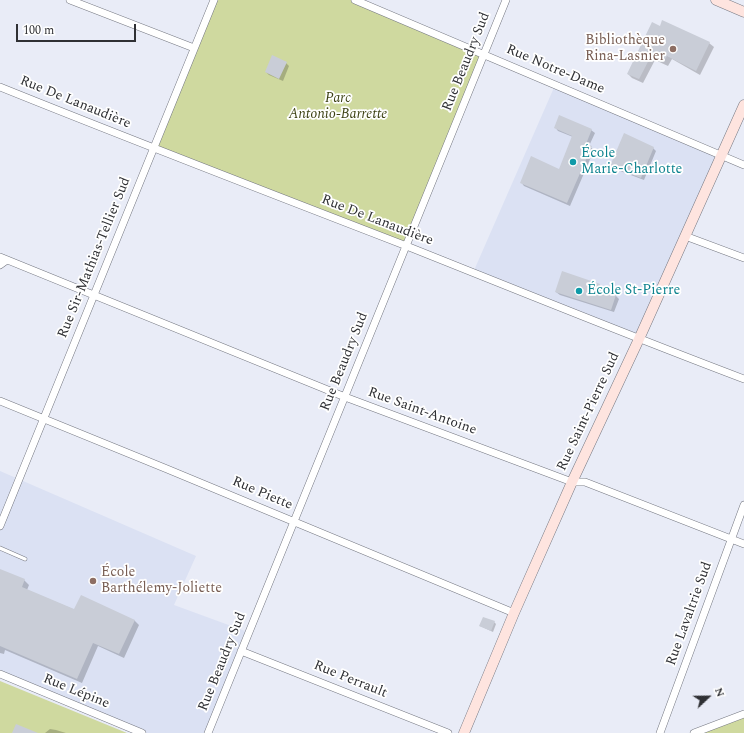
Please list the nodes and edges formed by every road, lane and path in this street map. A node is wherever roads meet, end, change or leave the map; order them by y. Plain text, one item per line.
1 (70, 0) edge
2 (214, 0) edge
3 (355, 0) edge
4 (506, 0) edge
5 (716, 0) edge
6 (744, 12) edge
7 (194, 48) junction
8 (485, 54) junction
9 (0, 87) edge
10 (744, 105) edge
11 (153, 148) junction
12 (721, 155) junction
13 (744, 165) edge
14 (685, 236) junction
15 (406, 246) junction
16 (0, 257) edge
17 (744, 258) edge
18 (7, 260) junction
19 (0, 265) edge
20 (94, 296) junction
21 (639, 339) junction
22 (744, 379) edge
23 (344, 397) junction
24 (0, 401) edge
25 (44, 419) junction
26 (572, 482) junction
27 (744, 505) edge
28 (294, 521) junction
29 (0, 526) edge
30 (731, 539) junction
31 (744, 544) edge
32 (0, 548) edge
33 (25, 559) dead end
34 (514, 613) junction
35 (241, 650) junction
36 (0, 674) edge
37 (744, 714) edge
38 (142, 733) edge
39 (208, 733) edge
40 (448, 733) edge
41 (464, 733) edge
42 (660, 733) edge
43 (694, 733) edge

1 - 7 street
2 - 7 street, Rue Sir-Mathias-Tellier Sud
3 - 8 street, Rue Notre-Dame
4 - 8 street, Rue Beaudry Sud
5 - 6 street
7 - 11 street, Rue Sir-Mathias-Tellier Sud
8 - 12 street, Rue Notre-Dame
8 - 15 street, Rue Beaudry Sud
9 - 11 street, Rue De Lanaudière
10 - 12 street, Rue Saint-Pierre Sud
11 - 15 street, Rue De Lanaudière
11 - 20 street, Rue Sir-Mathias-Tellier Sud
12 - 13 street, Rue Notre-Dame
12 - 14 street, Rue Saint-Pierre Sud
14 - 17 street
14 - 21 street, Rue Saint-Pierre Sud
15 - 21 street, Rue De Lanaudière
15 - 23 street, Rue Beaudry Sud
16 - 18 street, Rue Saint-Antoine
18 - 19 street
18 - 20 street, Rue Saint-Antoine
20 - 23 street, Rue Saint-Antoine
20 - 25 street, Rue Sir-Mathias-Tellier Sud
21 - 22 street, Rue De Lanaudière
21 - 26 street, Rue Saint-Pierre Sud
23 - 26 street, Rue Saint-Antoine
23 - 28 street, Rue Beaudry Sud
24 - 25 street, Rue Piette
25 - 28 street, Rue Piette
25 - 29 street, Rue Sir-Mathias-Tellier Sud
26 - 30 street, Rue Saint-Antoine
26 - 34 street, Rue Saint-Pierre Sud
27 - 30 street, Rue Lavaltrie Sud
28 - 34 street, Rue Piette
28 - 35 street, Rue Beaudry Sud
30 - 31 street, Rue Saint-Antoine
30 - 42 street, Rue Lavaltrie Sud
32 - 33 lane
34 - 41 street, Rue Saint-Pierre Sud
35 - 39 street, Rue Beaudry Sud
35 - 40 street, Rue Perrault
36 - 38 street, Rue Lépine
37 - 43 street

